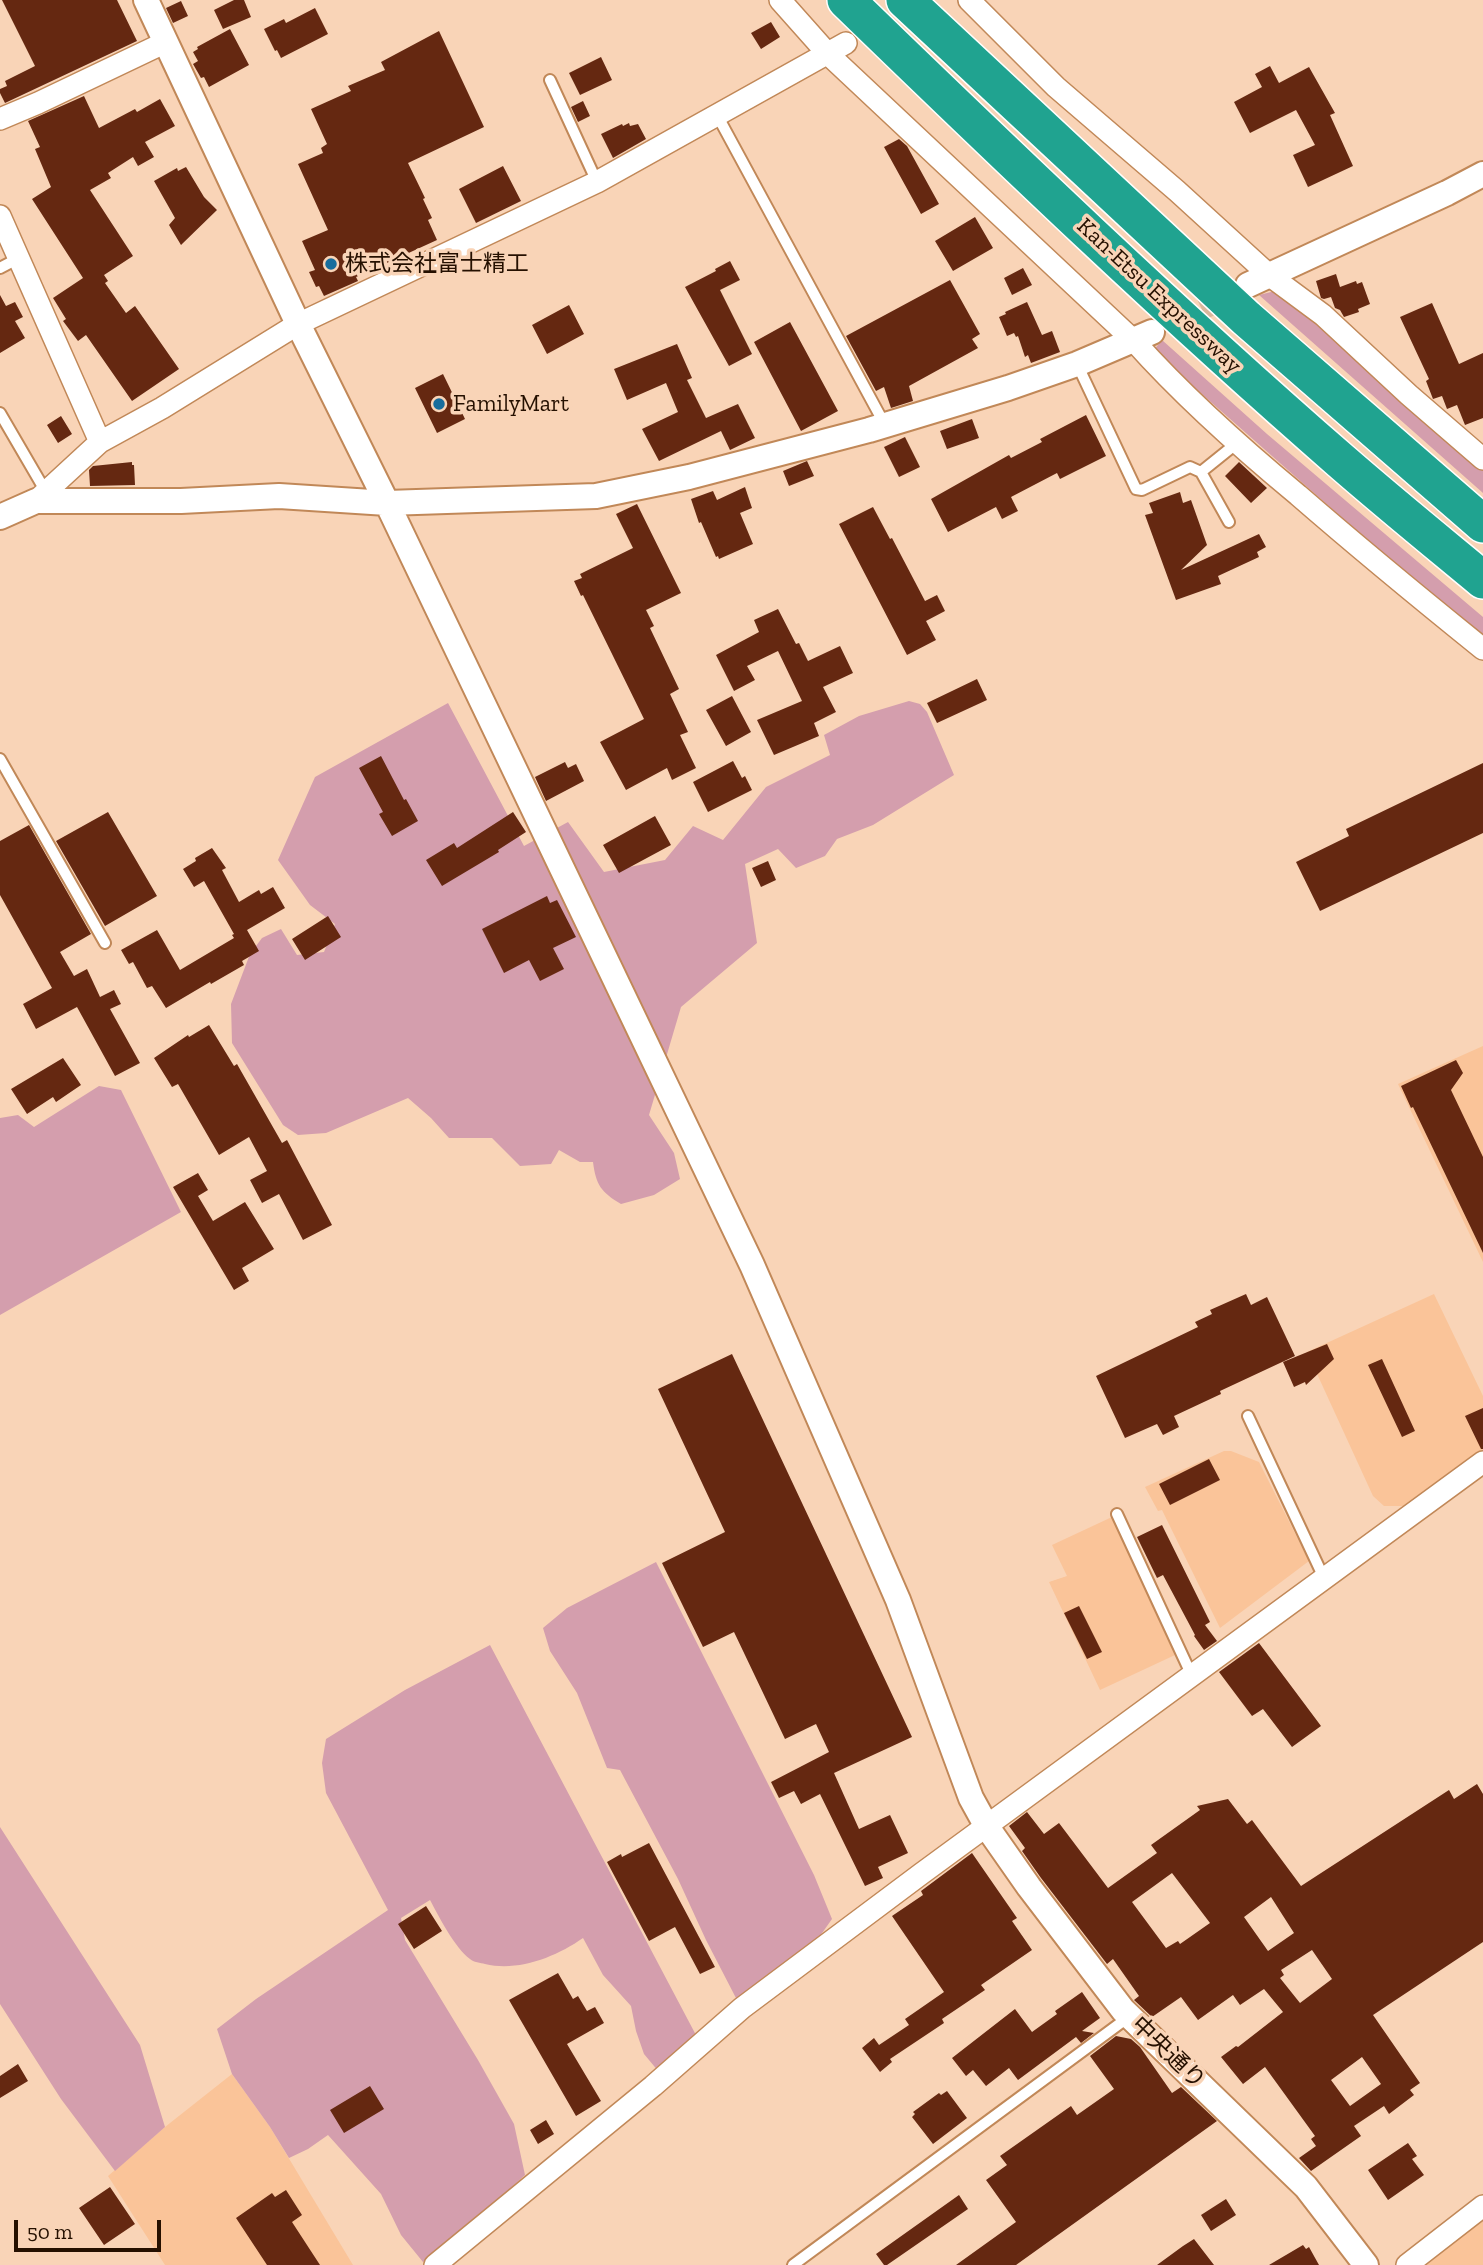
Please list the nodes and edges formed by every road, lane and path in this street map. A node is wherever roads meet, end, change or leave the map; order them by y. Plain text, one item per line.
1 (146, 0) edge
2 (780, 0) edge
3 (846, 0) edge
4 (905, 0) edge
5 (969, 0) edge
6 (166, 42) junction
7 (837, 48) junction
8 (550, 80) dead end
9 (717, 115) junction
10 (0, 119) edge
11 (1483, 174) edge
12 (597, 182) junction
13 (0, 216) edge
14 (9, 263) edge
15 (1259, 280) junction
16 (298, 324) junction
17 (1143, 337) junction
18 (1077, 364) junction
19 (0, 413) edge
20 (885, 425) junction
21 (100, 442) junction
22 (1237, 443) junction
23 (1483, 459) edge
24 (1201, 472) junction
25 (41, 496) junction
26 (387, 503) junction
27 (0, 517) edge
28 (1229, 522) dead end
29 (1483, 524) edge
30 (1483, 580) edge
31 (1483, 649) edge
32 (0, 759) edge
33 (105, 943) dead end
34 (1248, 1416) dead end
35 (1483, 1462) edge
36 (1117, 1514) dead end
37 (1324, 1578) junction
38 (1192, 1676) junction
39 (987, 1827) junction
40 (1129, 2016) junction
41 (1483, 2206) edge
42 (435, 2265) edge
43 (793, 2265) edge
44 (1366, 2265) edge
45 (1407, 2265) edge

1 - 6 street, 中央通り
2 - 7 street
3 - 30 highway, Kan-Etsu Expressway
4 - 29 highway, Kan-Etsu Expressway
5 - 15 street
6 - 10 street
6 - 16 street, 中央通り
7 - 9 street
7 - 17 street
8 - 12 lane
9 - 12 street
9 - 20 lane
11 - 15 street
12 - 16 street
13 - 14 street
14 - 21 street
15 - 23 street
16 - 21 street
16 - 26 street, 中央通り
17 - 18 street
17 - 22 street
18 - 20 street
18 - 24 lane
19 - 25 lane
20 - 26 street
21 - 25 street
22 - 24 lane
22 - 31 street
24 - 28 lane
25 - 26 street
25 - 27 street
26 - 39 street, 中央通り
32 - 33 lane
34 - 37 lane
35 - 37 street
36 - 38 lane
37 - 38 street
38 - 39 street
39 - 40 street, 中央通り
39 - 42 street
40 - 43 lane
40 - 44 street, 中央通り
41 - 45 street

